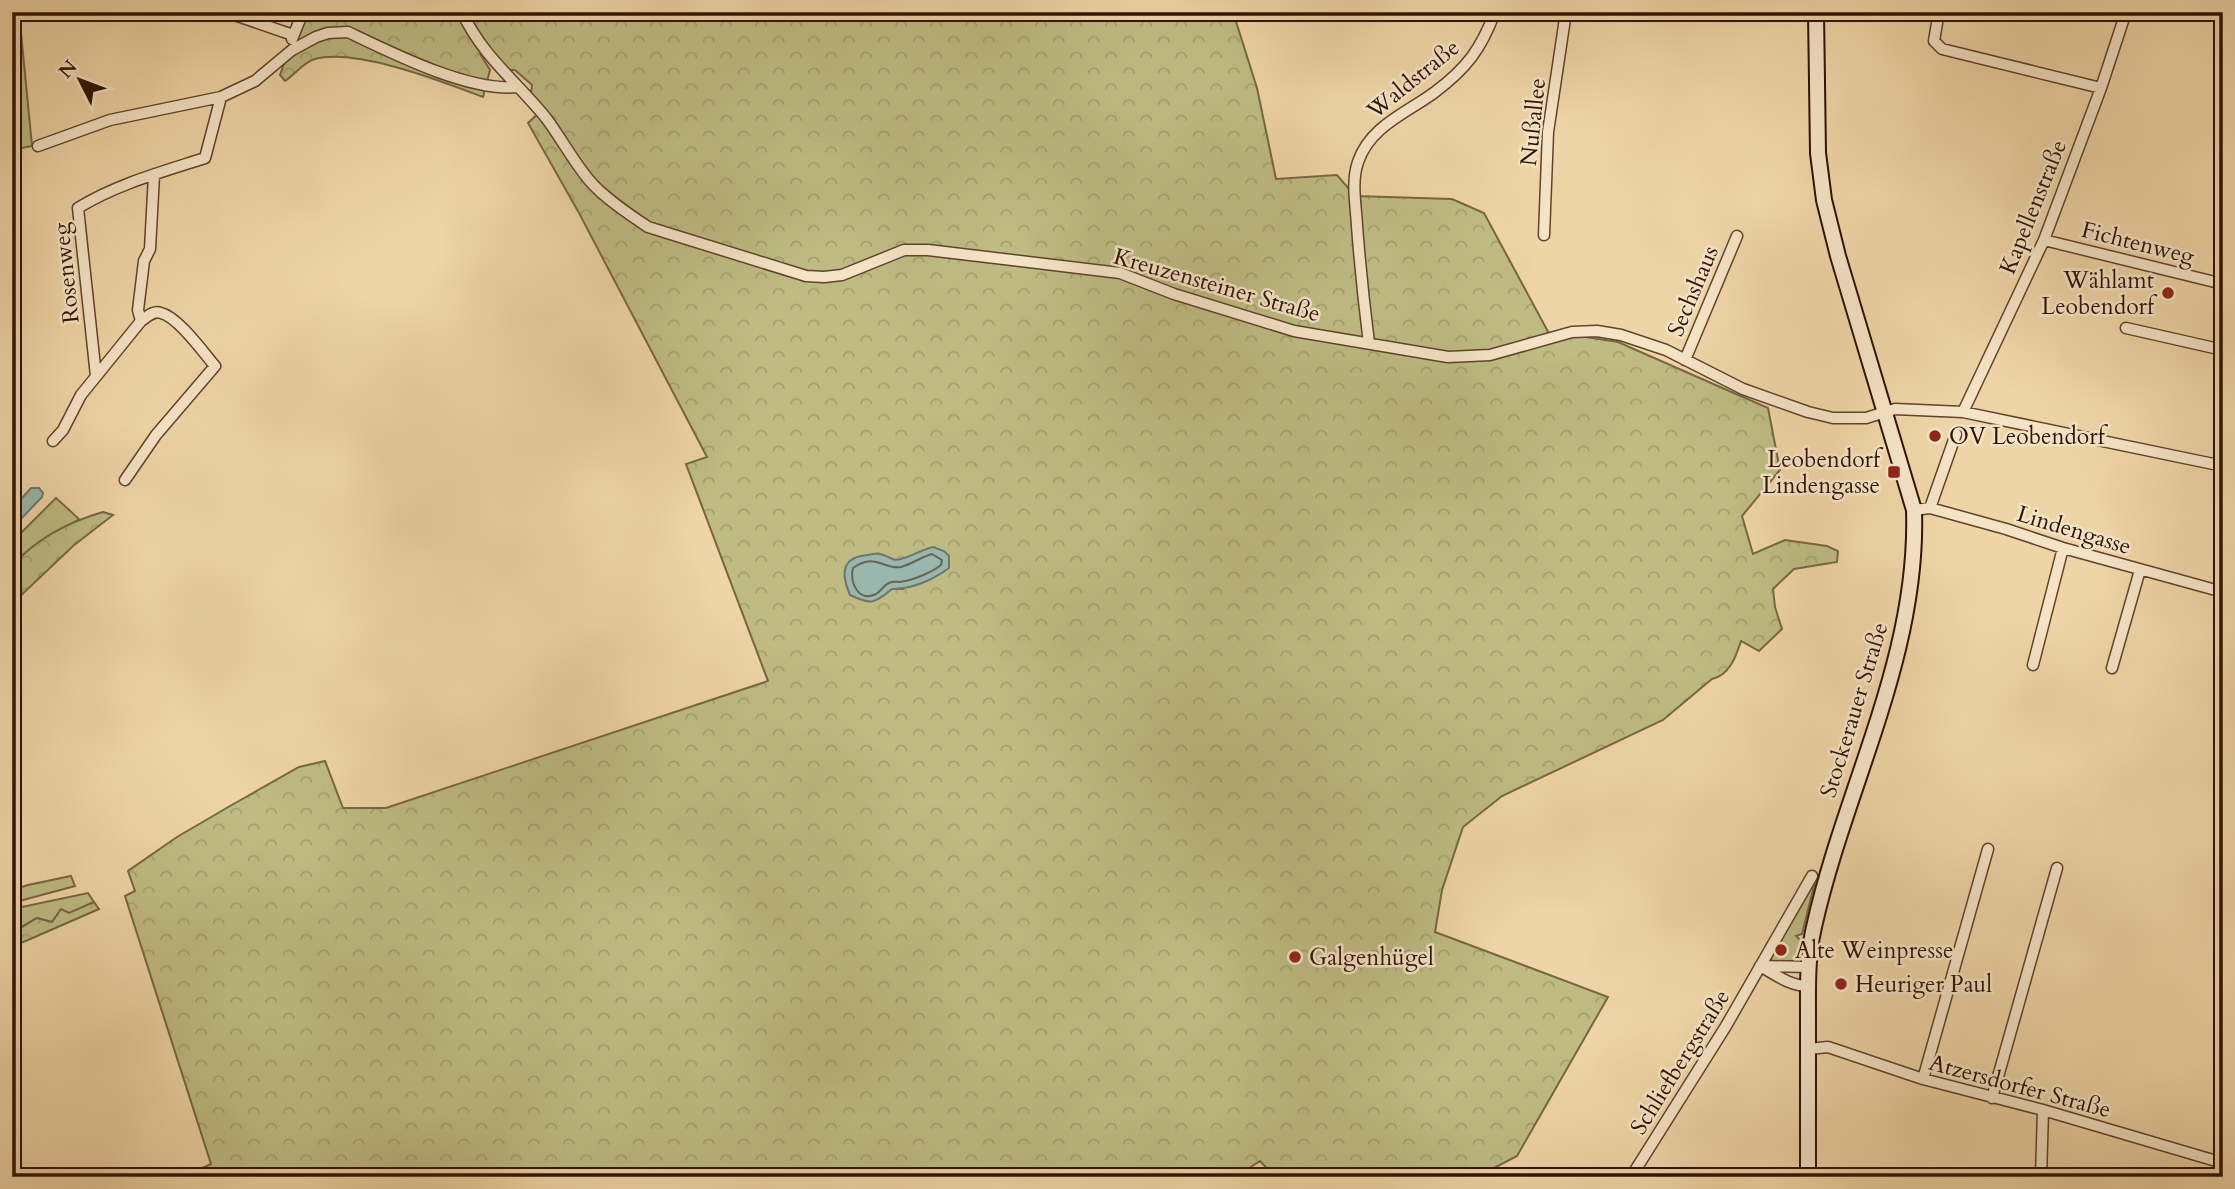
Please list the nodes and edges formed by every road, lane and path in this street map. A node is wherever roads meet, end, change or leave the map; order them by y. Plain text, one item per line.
1 (226, 12) edge
2 (303, 12) edge
3 (462, 12) edge
4 (1494, 12) edge
5 (1566, 12) edge
6 (1816, 12) edge
7 (2126, 12) edge
8 (1938, 17) dead end
9 (293, 35) junction
10 (292, 50) junction
11 (517, 87) junction
12 (2101, 88) junction
13 (221, 97) junction
14 (38, 146) dead end
15 (154, 175) junction
16 (1544, 236) dead end
17 (1737, 236) dead end
18 (2044, 240) junction
19 (2223, 284) edge
20 (141, 321) junction
21 (2126, 328) dead end
22 (1368, 343) junction
23 (2223, 350) edge
24 (1685, 360) junction
25 (96, 376) junction
26 (1885, 412) junction
27 (1963, 412) junction
28 (1955, 434) dead end
29 (53, 440) dead end
30 (2223, 466) edge
31 (125, 480) dead end
32 (1930, 509) junction
33 (1914, 510) junction
34 (2063, 548) junction
35 (2140, 570) junction
36 (2223, 592) edge
37 (2033, 665) dead end
38 (2112, 668) dead end
39 (1987, 849) dead end
40 (2057, 868) dead end
41 (1812, 876) dead end
42 (1760, 966) junction
43 (1808, 967) junction
44 (1808, 986) junction
45 (1808, 1049) junction
46 (1923, 1079) junction
47 (1992, 1098) junction
48 (2043, 1110) junction
49 (2223, 1163) edge
50 (1631, 1177) edge
51 (1808, 1177) edge
52 (2041, 1177) edge

1 - 9 street
2 - 9 street
3 - 11 street, Kreuzensteiner Straße
4 - 22 street, Waldstraße
5 - 16 street, Nußallee
6 - 26 street, Stockerauer Straße
7 - 12 street, Kapellenstraße
8 - 12 street
9 - 10 street
10 - 11 street
10 - 13 street
11 - 22 street, Kreuzensteiner Straße
12 - 18 street, Kapellenstraße
13 - 14 street
13 - 15 street, Rosenweg
15 - 20 street
15 - 25 street, Rosenweg
17 - 24 street, Sechshaus
18 - 19 street, Fichtenweg
18 - 27 street, Kapellenstraße
20 - 25 street
20 - 31 street
21 - 23 street
22 - 24 street, Kreuzensteiner Straße
24 - 26 street, Kreuzensteiner Straße
25 - 29 street
26 - 27 street, Kreuzensteiner Straße
26 - 33 street, Stockerauer Straße
27 - 30 street, Kreuzensteiner Straße
28 - 32 street
32 - 33 street, Lindengasse
32 - 34 street, Lindengasse
33 - 43 street, Stockerauer Straße
34 - 35 street, Lindengasse
34 - 37 street
35 - 36 street, Lindengasse
35 - 38 street
39 - 46 street
40 - 47 street
41 - 42 street, Schliefbergstraße
42 - 43 street
42 - 44 street
42 - 50 street, Schliefbergstraße
43 - 44 street, Stockerauer Straße
44 - 45 street, Stockerauer Straße
45 - 46 street, Atzersdorfer Straße
45 - 51 street, Stockerauer Straße
46 - 47 street, Atzersdorfer Straße
47 - 48 street, Atzersdorfer Straße
48 - 49 street, Atzersdorfer Straße
48 - 52 street

